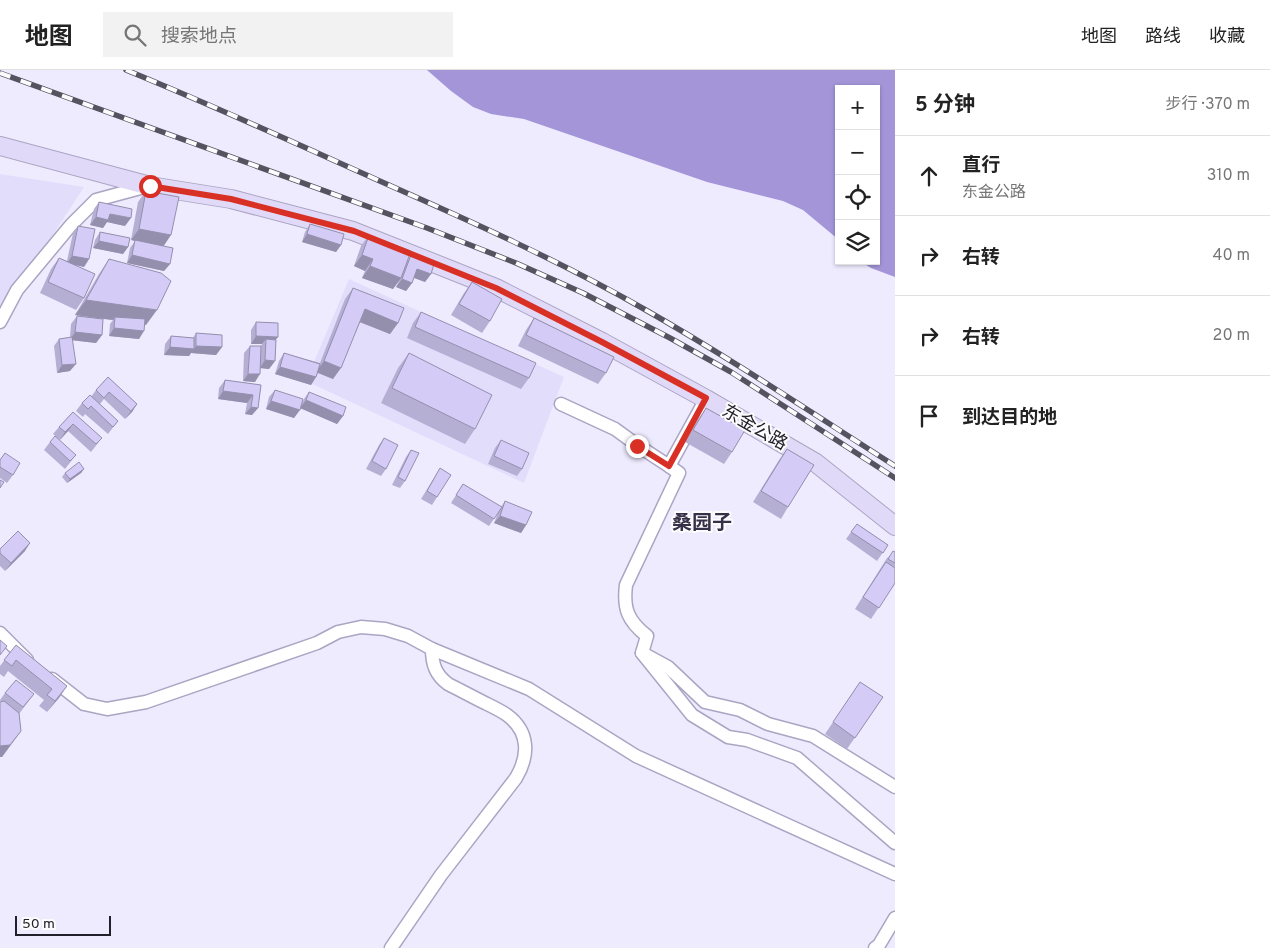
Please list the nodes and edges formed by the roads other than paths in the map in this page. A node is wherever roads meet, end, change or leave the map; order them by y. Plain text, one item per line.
1 (0, 146) edge
2 (150, 186) junction
3 (0, 322) edge
4 (706, 398) junction
5 (561, 404) dead end
6 (669, 466) junction
7 (895, 526) edge
8 (0, 633) edge
9 (432, 650) junction
10 (642, 653) junction
11 (895, 787) edge
12 (895, 843) edge
13 (895, 874) edge
14 (895, 918) edge
15 (391, 948) edge
16 (875, 948) edge

1 - 2 main road, 东金公路
2 - 3 street
2 - 4 main road, 东金公路
4 - 6 street
4 - 7 main road, 东金公路
5 - 6 street
6 - 10 street
8 - 9 street
9 - 13 street
9 - 15 street
10 - 11 street
10 - 12 street
14 - 16 street

